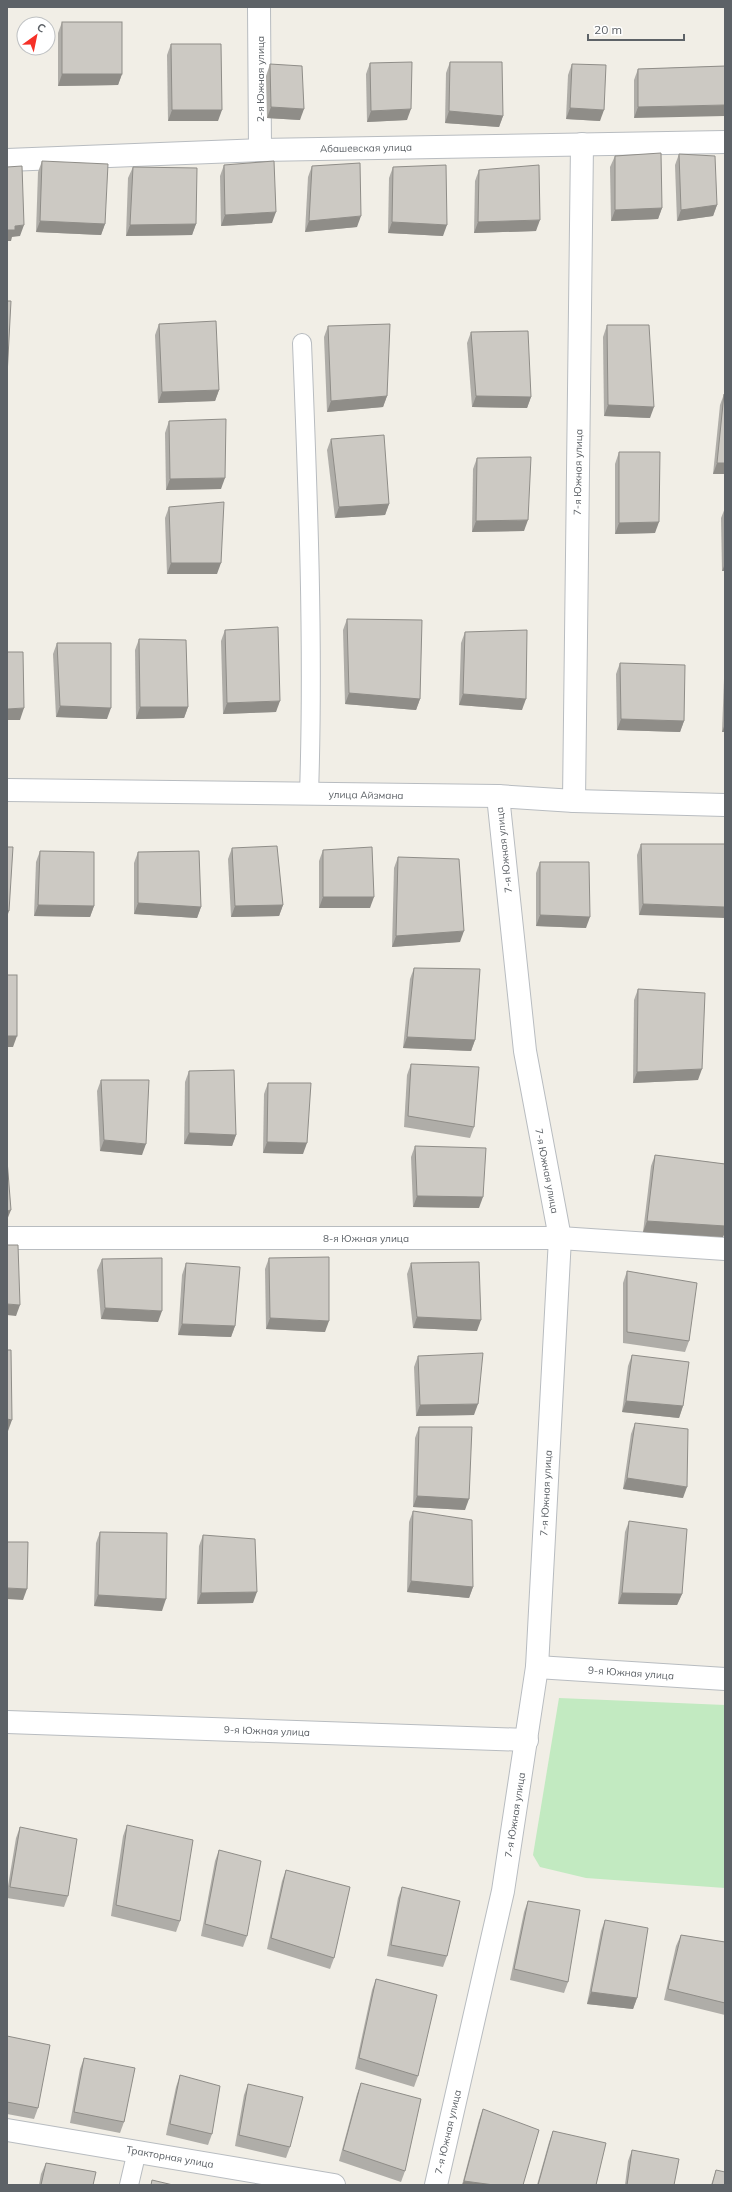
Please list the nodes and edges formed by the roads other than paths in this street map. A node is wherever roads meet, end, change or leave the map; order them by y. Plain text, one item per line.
1 (259, 7) edge
2 (725, 142) edge
3 (582, 144) junction
4 (260, 150) junction
5 (7, 160) edge
6 (302, 344) dead end
7 (7, 790) edge
8 (309, 794) junction
9 (498, 796) junction
10 (574, 801) junction
11 (725, 805) edge
12 (7, 1238) edge
13 (560, 1238) junction
14 (725, 1249) edge
15 (537, 1668) junction
16 (725, 1679) edge
17 (7, 1722) edge
18 (527, 1740) junction
19 (7, 2130) edge
20 (137, 2151) junction
21 (129, 2185) edge
22 (334, 2185) edge
23 (436, 2185) edge

1 - 4 street, 2-я Южная улица
2 - 3 street, Абашевская улица
3 - 4 street, Абашевская улица
3 - 10 street, 7-я Южная улица
4 - 5 street, Абашевская улица
6 - 8 lane
7 - 8 street, улица Айзмана
8 - 9 street, улица Айзмана
9 - 10 street, улица Айзмана
9 - 13 street, 7-я Южная улица
10 - 11 street, улица Айзмана
12 - 13 street, 8-я Южная улица
13 - 14 street, 8-я Южная улица
13 - 15 street, 7-я Южная улица
15 - 16 street, 9-я Южная улица
15 - 18 street, 7-я Южная улица
17 - 18 street, 9-я Южная улица
18 - 23 street, 7-я Южная улица
19 - 20 street, Тракторная улица
20 - 21 lane
20 - 22 street, Тракторная улица

